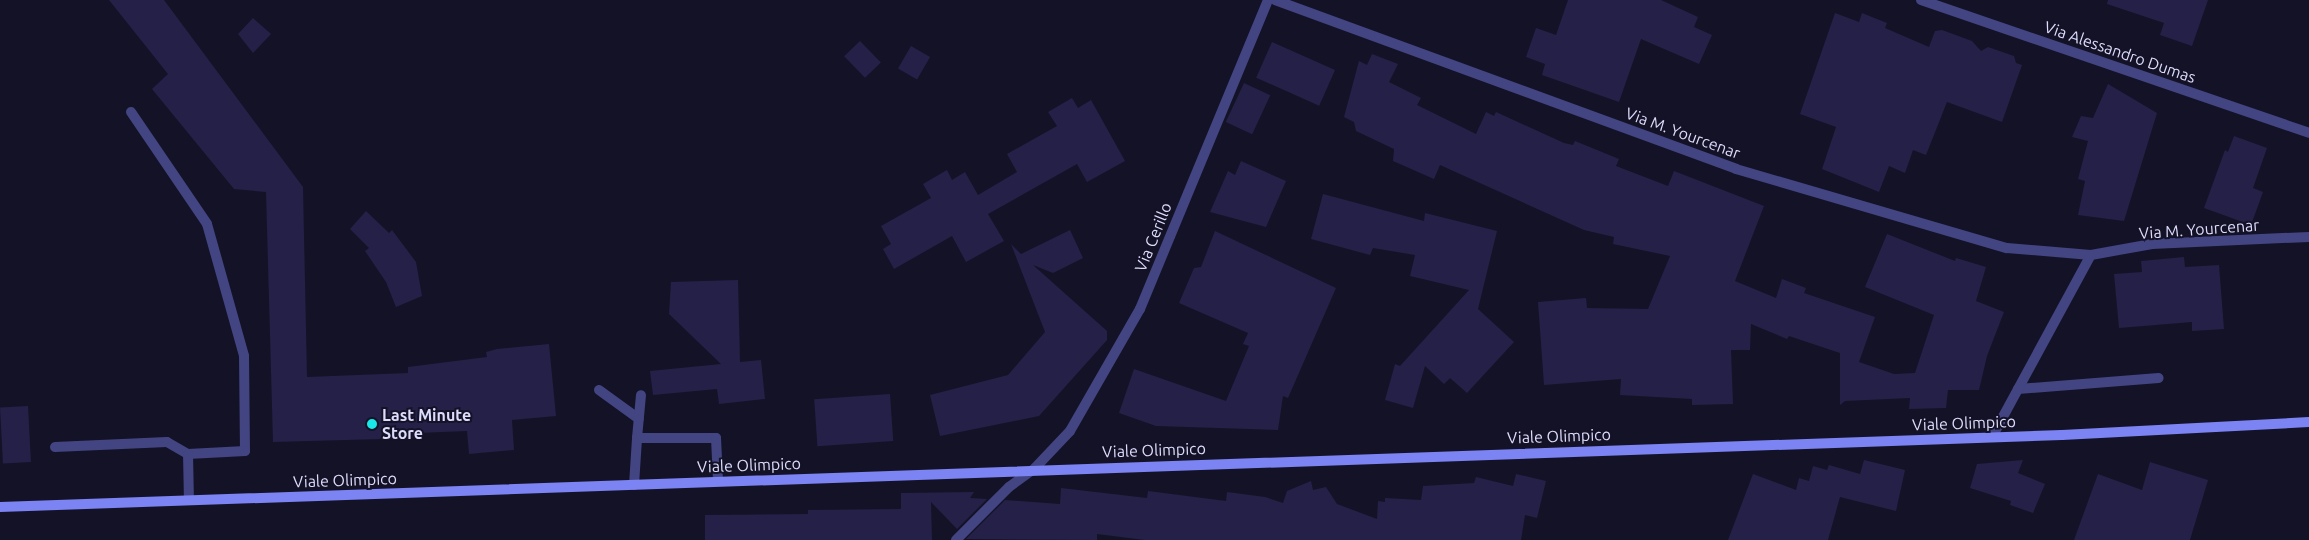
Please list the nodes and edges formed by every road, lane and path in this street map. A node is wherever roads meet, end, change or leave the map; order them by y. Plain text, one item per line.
1 (1268, 0) edge
2 (1275, 0) edge
3 (1921, 0) edge
4 (131, 112) dead end
5 (2309, 133) edge
6 (2309, 237) edge
7 (2091, 255) junction
8 (2158, 378) dead end
9 (2018, 389) junction
10 (599, 390) dead end
11 (641, 395) dead end
12 (639, 419) junction
13 (2309, 422) edge
14 (1992, 437) junction
15 (637, 438) junction
16 (55, 447) dead end
17 (188, 454) junction
18 (1035, 468) junction
19 (718, 481) junction
20 (634, 485) junction
21 (190, 500) junction
22 (0, 507) edge
23 (956, 540) edge

1 - 18 street, Via Cerillo
2 - 7 street, Via M. Yourcenar
3 - 5 street, Via Alessandro Dumas
4 - 17 street
6 - 7 street, Via M. Yourcenar
7 - 9 street
8 - 9 street
9 - 14 street
10 - 12 street
11 - 12 street
12 - 15 street
13 - 14 street, Viale Olimpico
14 - 18 street, Viale Olimpico
15 - 19 street
15 - 20 street
16 - 17 street
17 - 21 street
18 - 19 street, Viale Olimpico
18 - 23 street, Via Cerillo
19 - 20 street, Viale Olimpico
20 - 21 street, Viale Olimpico
21 - 22 street, Viale Olimpico

